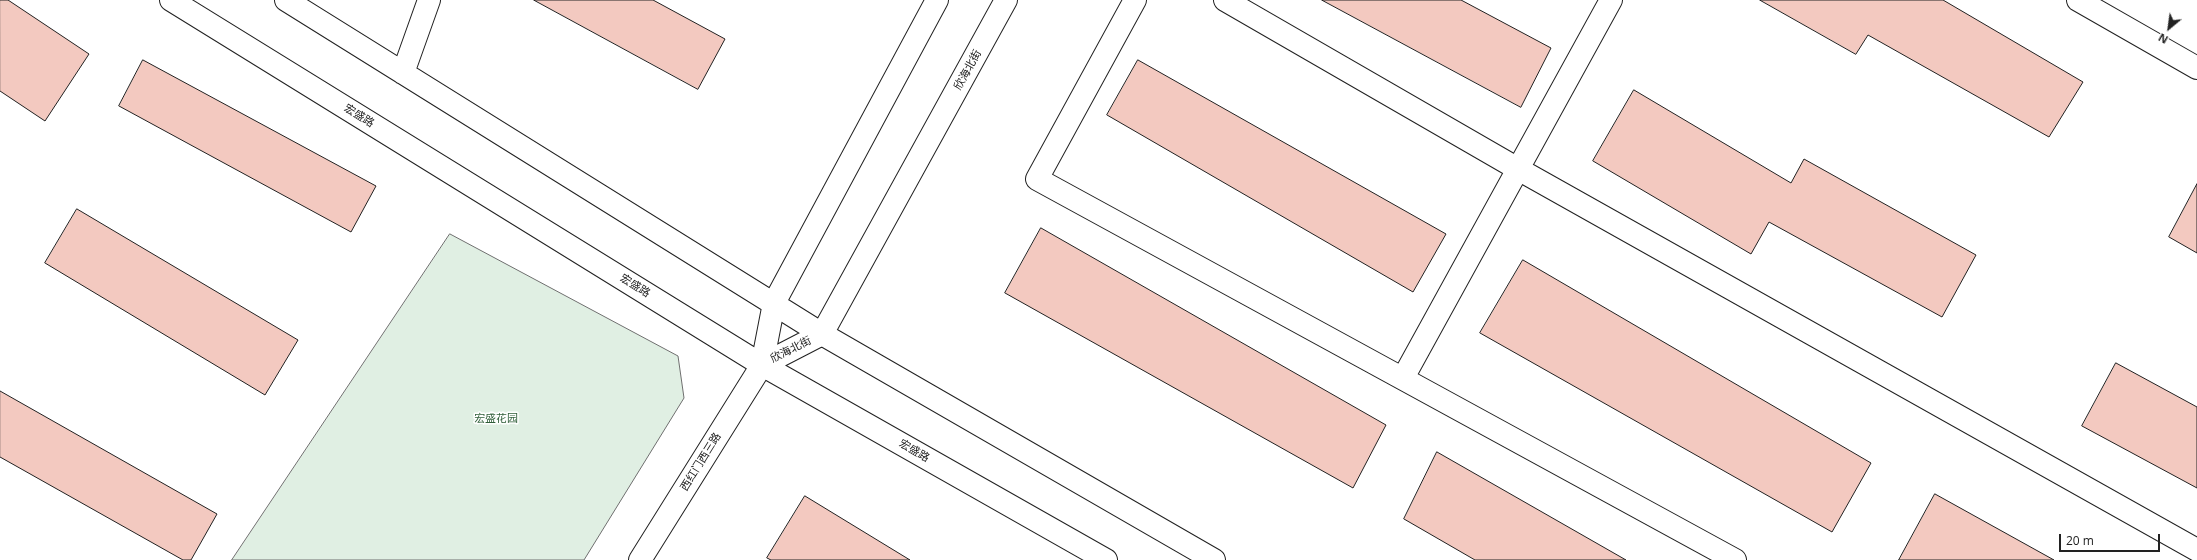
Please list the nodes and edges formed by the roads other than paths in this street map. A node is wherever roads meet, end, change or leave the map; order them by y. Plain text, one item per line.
1 (171, 0) edge
2 (286, 0) edge
3 (429, 0) edge
4 (937, 0) edge
5 (1006, 0) edge
6 (1135, 0) edge
7 (1225, 0) edge
8 (1610, 0) edge
9 (2078, 0) edge
10 (2197, 68) edge
11 (403, 72) junction
12 (1518, 169) junction
13 (774, 304) junction
14 (822, 334) junction
15 (762, 365) junction
16 (1403, 378) junction
17 (2197, 550) edge
18 (640, 560) edge
19 (1106, 560) edge
20 (1214, 560) edge
21 (1734, 560) edge

1 - 15 street, 宏盛路
2 - 11 street
3 - 11 street
4 - 13 street, 欣海北街
5 - 14 street, 欣海北街
6 - 16 street
7 - 12 street
8 - 12 street
9 - 10 street
11 - 13 street
12 - 16 street
12 - 17 street
13 - 14 street
13 - 15 street, 欣海北街
14 - 15 street, 欣海北街
14 - 20 street
15 - 18 street, 西红门西三路
15 - 19 street, 宏盛路
16 - 21 street

